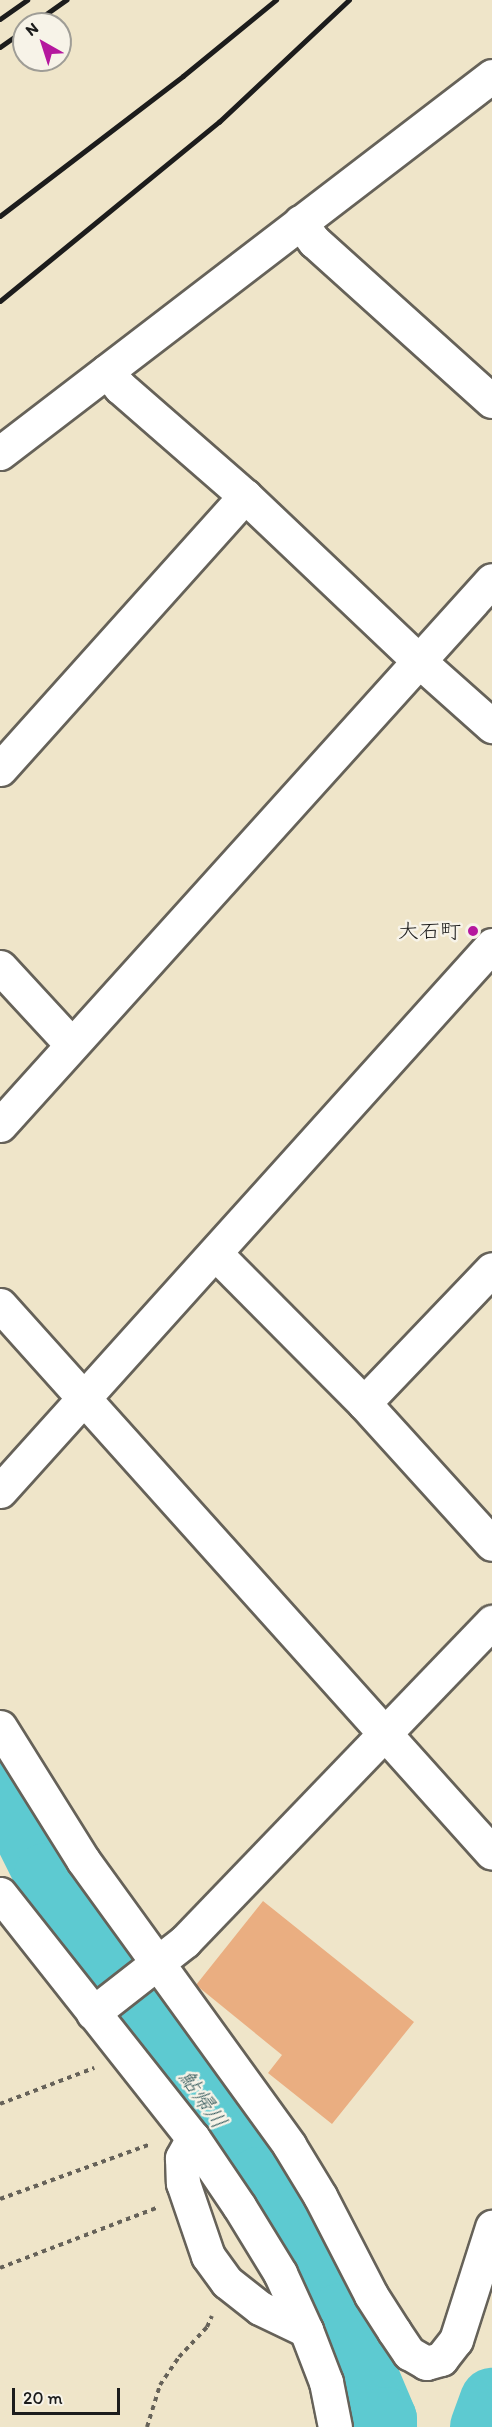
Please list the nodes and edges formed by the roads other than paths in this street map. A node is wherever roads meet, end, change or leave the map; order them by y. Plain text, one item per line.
1 (491, 78) edge
2 (300, 222) junction
3 (107, 371) junction
4 (492, 401) edge
5 (0, 453) edge
6 (245, 496) junction
7 (492, 580) edge
8 (419, 661) junction
9 (492, 726) edge
10 (0, 769) edge
11 (492, 945) edge
12 (0, 968) edge
13 (71, 1044) junction
14 (0, 1125) edge
15 (214, 1253) junction
16 (492, 1269) edge
17 (0, 1305) edge
18 (84, 1399) junction
19 (364, 1403) junction
20 (0, 1491) edge
21 (492, 1544) edge
22 (492, 1622) edge
23 (0, 1728) edge
24 (386, 1734) junction
25 (492, 1852) edge
26 (4, 1910) edge
27 (151, 1968) junction
28 (99, 2008) junction
29 (193, 2138) junction
30 (492, 2227) edge
31 (306, 2330) junction
32 (335, 2427) edge

1 - 2 street
2 - 3 street
2 - 4 street
3 - 5 street
3 - 6 street
6 - 8 street
6 - 10 street
7 - 8 street
8 - 9 street
8 - 13 street
11 - 15 street
12 - 13 street
13 - 14 street
15 - 18 street
15 - 19 street
16 - 19 street
17 - 18 street
18 - 20 street
18 - 24 street
19 - 21 street
22 - 24 street
23 - 27 street
24 - 25 street
24 - 27 street
26 - 28 street
27 - 28 street
27 - 30 street
28 - 29 street
29 - 31 street
29 - 31 street
31 - 32 street

